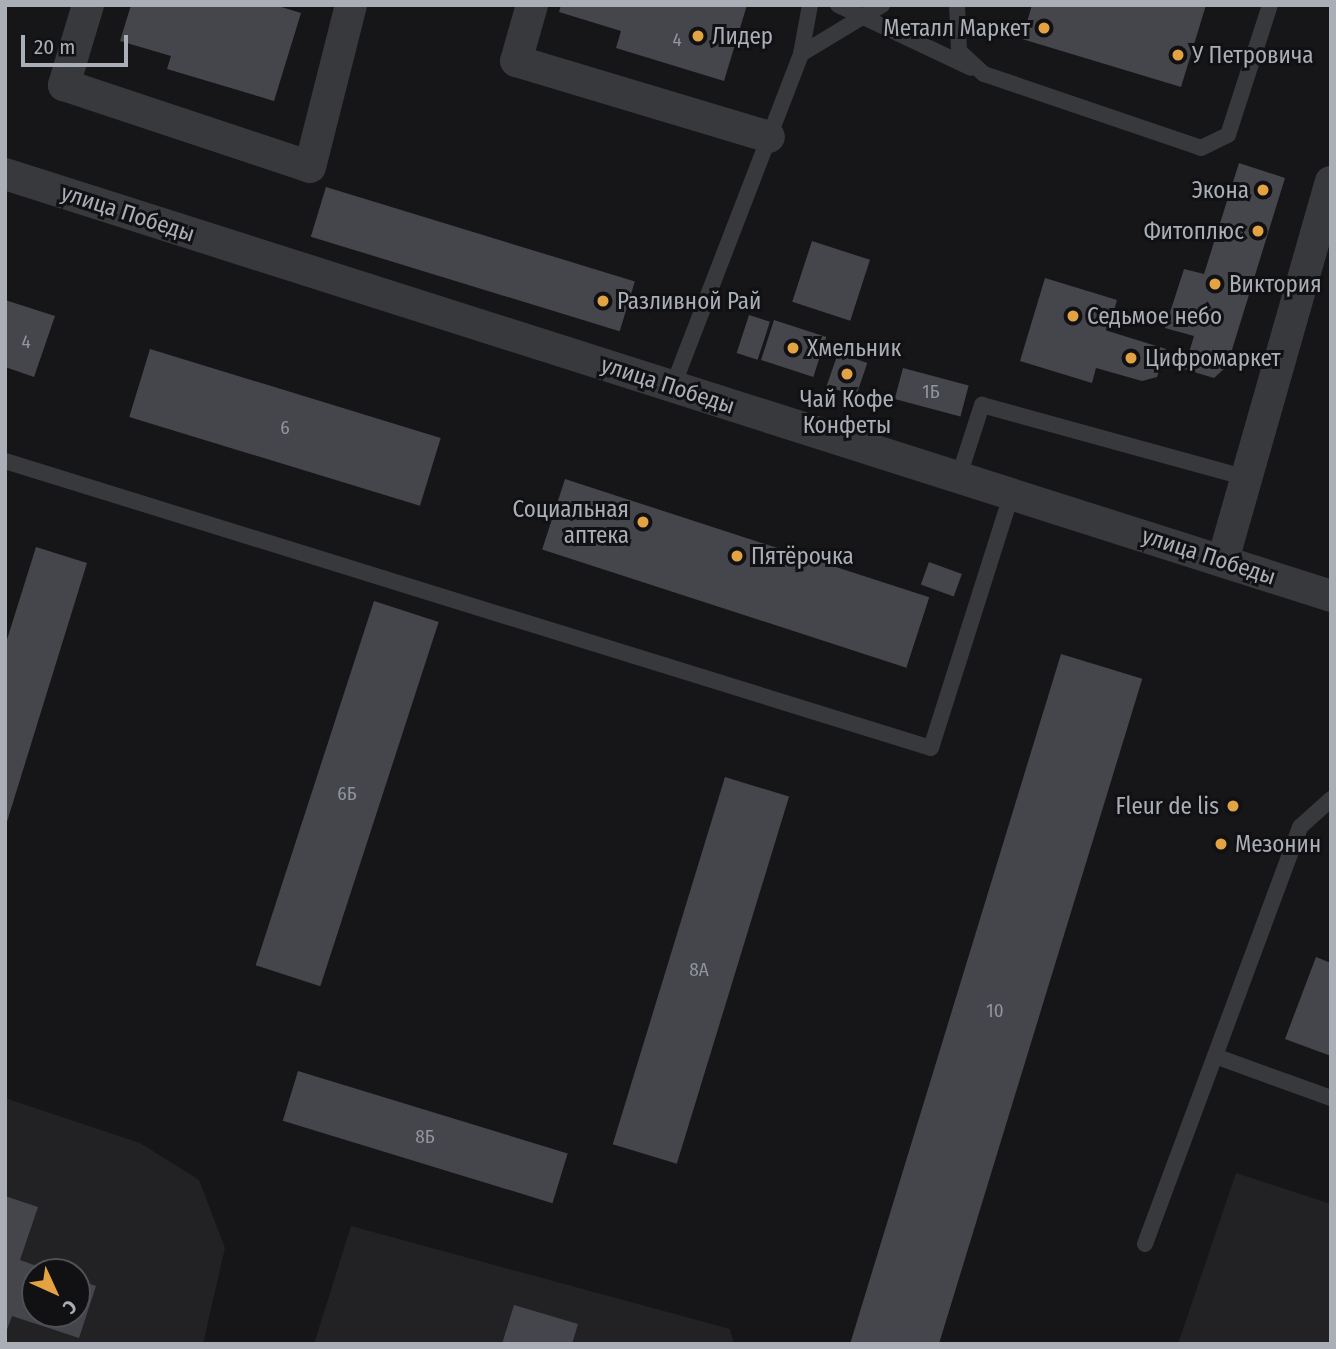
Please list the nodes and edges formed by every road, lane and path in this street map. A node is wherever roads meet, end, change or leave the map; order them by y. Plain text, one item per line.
1 (88, 5) edge
2 (351, 5) edge
3 (532, 5) edge
4 (810, 5) edge
5 (838, 5) edge
6 (882, 5) edge
7 (957, 5) edge
8 (1270, 5) edge
9 (854, 18) junction
10 (801, 54) junction
11 (984, 74) junction
12 (769, 137) junction
13 (5, 174) edge
14 (1331, 182) edge
15 (673, 386) junction
16 (5, 461) edge
17 (959, 476) junction
18 (1247, 478) junction
19 (1012, 493) junction
20 (1223, 560) junction
21 (1331, 596) edge
22 (1331, 799) edge
23 (1216, 1056) junction
24 (1331, 1098) edge
25 (1146, 1244) dead end

1 - 2 street
3 - 12 street
4 - 10 lane
5 - 9 lane
6 - 9 lane
7 - 11 lane
8 - 11 lane
9 - 10 lane
9 - 11 lane
10 - 12 lane
12 - 15 lane
13 - 15 street, улица Победы
14 - 18 street
15 - 17 street, улица Победы
16 - 19 lane
17 - 18 lane
17 - 19 street, улица Победы
18 - 20 street
19 - 20 street, улица Победы
20 - 21 street, улица Победы
22 - 23 lane
23 - 24 lane
23 - 25 lane

